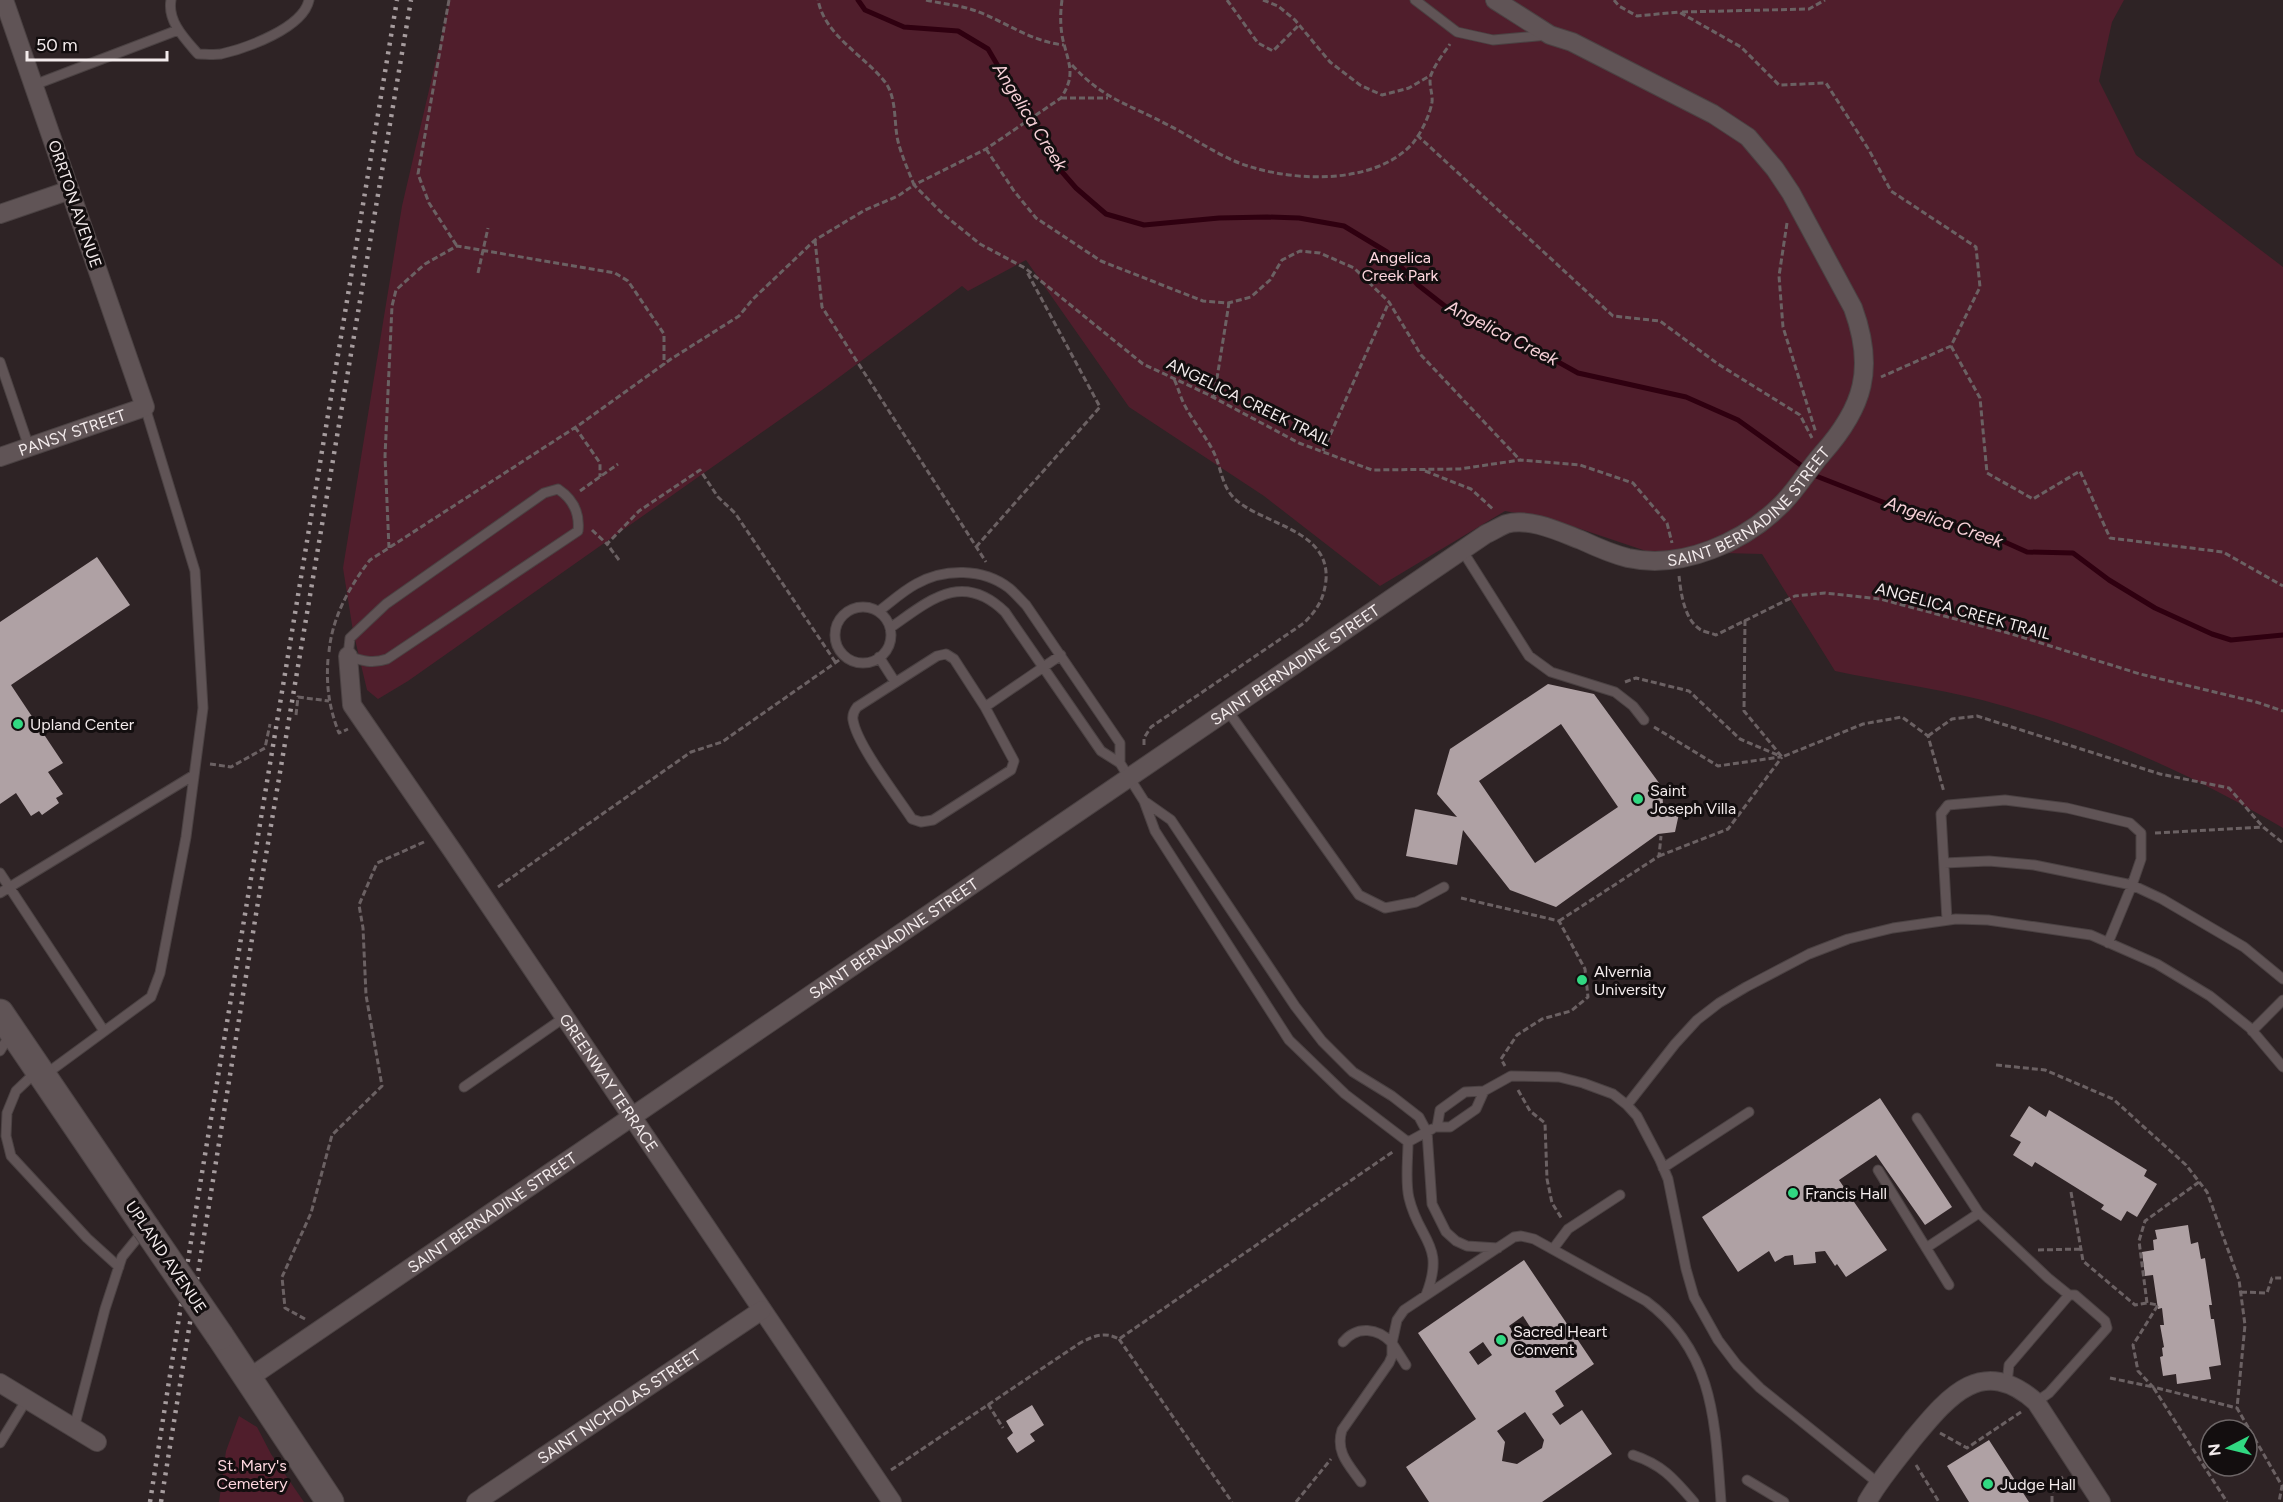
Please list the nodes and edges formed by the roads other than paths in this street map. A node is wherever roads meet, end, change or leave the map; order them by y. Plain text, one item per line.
1 (4, 0) edge
2 (171, 0) edge
3 (309, 0) edge
4 (1415, 0) edge
5 (1495, 0) edge
6 (178, 30) junction
7 (1550, 35) junction
8 (34, 85) junction
9 (70, 190) junction
10 (0, 214) edge
11 (0, 362) edge
12 (145, 407) junction
13 (29, 447) junction
14 (0, 457) edge
15 (1462, 550) junction
16 (983, 576) junction
17 (976, 593) junction
18 (879, 611) junction
19 (890, 628) junction
20 (1061, 655) junction
21 (348, 656) junction
22 (879, 657) junction
23 (1043, 667) junction
24 (895, 682) junction
25 (985, 707) junction
26 (1228, 711) junction
27 (1644, 720) road end
28 (1120, 763) junction
29 (194, 776) junction
30 (1129, 779) junction
31 (1144, 801) junction
32 (1944, 863) junction
33 (0, 873) edge
34 (2132, 885) junction
35 (1444, 887) dead end
36 (10, 888) junction
37 (0, 893) edge
38 (1947, 920) junction
39 (2108, 943) junction
40 (2283, 979) edge
41 (2283, 1000) edge
42 (565, 1017) junction
43 (4, 1031) edge
44 (104, 1031) junction
45 (2253, 1031) junction
46 (2283, 1067) edge
47 (41, 1073) junction
48 (464, 1087) dead end
49 (1484, 1091) junction
50 (1627, 1105) junction
51 (1749, 1112) dead end
52 (633, 1118) junction
53 (1917, 1118) dead end
54 (1432, 1129) junction
55 (1408, 1142) junction
56 (1663, 1168) junction
57 (1878, 1170) dead end
58 (1620, 1195) dead end
59 (1979, 1213) junction
60 (146, 1228) junction
61 (1446, 1232) junction
62 (1430, 1243) junction
63 (1498, 1248) junction
64 (1926, 1248) junction
65 (1553, 1249) junction
66 (119, 1267) junction
67 (1949, 1285) dead end
68 (2069, 1295) junction
69 (1426, 1296) junction
70 (762, 1310) junction
71 (1343, 1342) dead end
72 (1392, 1343) junction
73 (1406, 1365) dead end
74 (249, 1378) junction
75 (0, 1383) edge
76 (2007, 1383) junction
77 (27, 1399) junction
78 (2036, 1402) junction
79 (74, 1428) junction
80 (97, 1442) dead end
81 (0, 1443) edge
82 (1633, 1455) dead end
83 (1747, 1480) dead end
84 (1361, 1482) dead end
85 (1878, 1483) junction
86 (330, 1502) edge
87 (476, 1502) edge
88 (892, 1502) edge
89 (1694, 1502) edge
90 (1721, 1502) edge
91 (1784, 1502) edge
92 (1867, 1502) edge
93 (2101, 1502) edge

1 - 8 street, ORRTON AVENUE
2 - 6 lane
3 - 6 lane
4 - 7 lane
5 - 7 street, SAINT BERNADINE STREET
6 - 8 lane
7 - 15 street, SAINT BERNADINE STREET
8 - 9 street, ORRTON AVENUE
9 - 10 street
9 - 12 street, ORRTON AVENUE
11 - 13 lane
12 - 13 street, PANSY STREET
12 - 29 lane
13 - 14 street, PANSY STREET
15 - 26 street, SAINT BERNADINE STREET
15 - 27 lane
16 - 17 lane
16 - 18 lane
16 - 20 lane
17 - 19 lane
17 - 23 lane
18 - 19 lane
18 - 22 lane
19 - 22 lane
20 - 23 lane
20 - 28 lane
21 - 21 lane
21 - 42 street, GREENWAY TERRACE
22 - 24 lane
23 - 25 lane
23 - 28 lane
24 - 25 lane
24 - 25 lane
26 - 30 street, SAINT BERNADINE STREET
26 - 35 lane
28 - 30 lane
29 - 36 lane
29 - 44 lane
30 - 31 lane
30 - 52 street, SAINT BERNADINE STREET
31 - 54 lane
31 - 55 lane
32 - 34 lane
32 - 34 lane
32 - 38 lane
33 - 36 lane
34 - 39 lane
34 - 40 lane
36 - 37 lane
36 - 44 lane
38 - 39 lane
38 - 50 lane
39 - 45 lane
41 - 45 lane
42 - 48 lane
42 - 52 street, GREENWAY TERRACE
43 - 47 street, UPLAND AVENUE
44 - 47 lane
45 - 46 lane
47 - 60 street, UPLAND AVENUE
47 - 66 lane
49 - 50 lane
49 - 54 lane
49 - 54 lane
50 - 56 lane
51 - 56 lane
52 - 70 street, GREENWAY TERRACE
52 - 74 street, SAINT BERNADINE STREET
53 - 59 lane
54 - 55 lane
54 - 61 lane
55 - 62 lane
56 - 85 lane
57 - 64 lane
58 - 65 lane
59 - 64 lane
59 - 68 lane
60 - 66 lane
60 - 74 street, UPLAND AVENUE, bridge
61 - 62 lane
61 - 63 lane
62 - 69 lane
63 - 65 lane
63 - 69 lane
64 - 67 lane
65 - 90 lane
66 - 79 lane
68 - 76 lane
68 - 78 lane
69 - 72 lane
70 - 87 street, SAINT NICHOLAS STREET
70 - 88 street, GREENWAY TERRACE
71 - 72 lane
72 - 73 lane
72 - 84 lane
74 - 86 street, UPLAND AVENUE
75 - 77 street
76 - 78 street
76 - 85 street
77 - 79 street
77 - 81 lane
78 - 93 street
79 - 80 street
82 - 89 lane
83 - 91 lane
85 - 92 street

